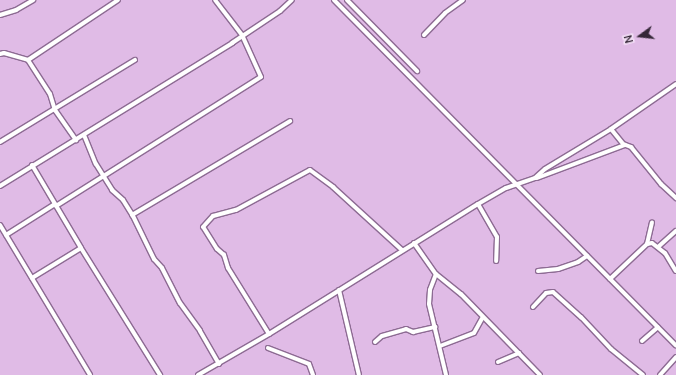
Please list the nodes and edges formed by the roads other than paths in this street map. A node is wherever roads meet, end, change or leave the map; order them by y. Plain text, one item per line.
1 (33, 0) edge
2 (118, 0) edge
3 (215, 0) edge
4 (292, 0) edge
5 (334, 0) edge
6 (347, 0) edge
7 (463, 0) edge
8 (0, 15) edge
9 (424, 35) dead end
10 (242, 36) junction
11 (0, 54) edge
12 (28, 60) junction
13 (135, 60) dead end
14 (417, 71) dead end
15 (676, 84) edge
16 (55, 110) junction
17 (290, 121) dead end
18 (611, 129) junction
19 (84, 135) junction
20 (76, 140) junction
21 (0, 142) edge
22 (625, 145) junction
23 (32, 165) junction
24 (104, 176) junction
25 (534, 178) junction
26 (519, 185) junction
27 (0, 186) edge
28 (676, 198) edge
29 (478, 204) junction
30 (56, 205) junction
31 (132, 215) junction
32 (652, 223) dead end
33 (0, 225) edge
34 (676, 231) edge
35 (6, 235) junction
36 (414, 243) junction
37 (647, 244) junction
38 (658, 247) junction
39 (81, 248) junction
40 (402, 250) junction
41 (587, 256) junction
42 (496, 261) dead end
43 (674, 265) edge
44 (538, 271) dead end
45 (676, 271) edge
46 (436, 274) junction
47 (32, 278) junction
48 (610, 278) junction
49 (340, 290) junction
50 (533, 307) dead end
51 (483, 317) junction
52 (435, 327) junction
53 (658, 327) junction
54 (269, 334) junction
55 (642, 341) dead end
56 (375, 342) dead end
57 (676, 345) edge
58 (440, 346) junction
59 (268, 348) dead end
60 (519, 353) junction
61 (676, 357) edge
62 (498, 362) dead end
63 (218, 364) junction
64 (201, 374) edge
65 (90, 375) edge
66 (160, 375) edge
67 (313, 375) edge
68 (359, 375) edge
69 (446, 375) edge
70 (540, 375) edge
71 (643, 375) edge
72 (660, 375) edge

1 - 8 street
2 - 12 street
3 - 10 street
4 - 10 street
5 - 26 street
6 - 14 street
7 - 9 street
10 - 19 street
10 - 24 street
11 - 12 street
12 - 16 street
13 - 16 street
15 - 18 street
16 - 20 street
16 - 21 street
17 - 31 street
18 - 22 street
18 - 25 street
19 - 20 street
19 - 24 street
20 - 23 street
22 - 25 street
22 - 28 street
23 - 27 street
23 - 30 street
24 - 30 street
24 - 31 street
25 - 26 street
26 - 29 street
26 - 41 street
29 - 36 street
29 - 42 street
30 - 35 street
30 - 39 street
31 - 63 street
32 - 37 street
33 - 35 street
34 - 38 street
35 - 47 street
36 - 40 street
36 - 46 street
37 - 38 street
37 - 48 street
38 - 43 street
39 - 47 street
39 - 66 street
40 - 49 street
40 - 54 street
41 - 44 street
41 - 48 street
43 - 45 street
46 - 51 street
46 - 52 street
47 - 65 street
48 - 53 street
49 - 54 street
49 - 68 street
50 - 71 street
51 - 58 street
51 - 60 street
52 - 56 street
52 - 58 street
53 - 55 street
53 - 57 street
54 - 63 street
58 - 69 street
59 - 67 street
60 - 62 street
60 - 70 street
61 - 72 street
63 - 64 street

